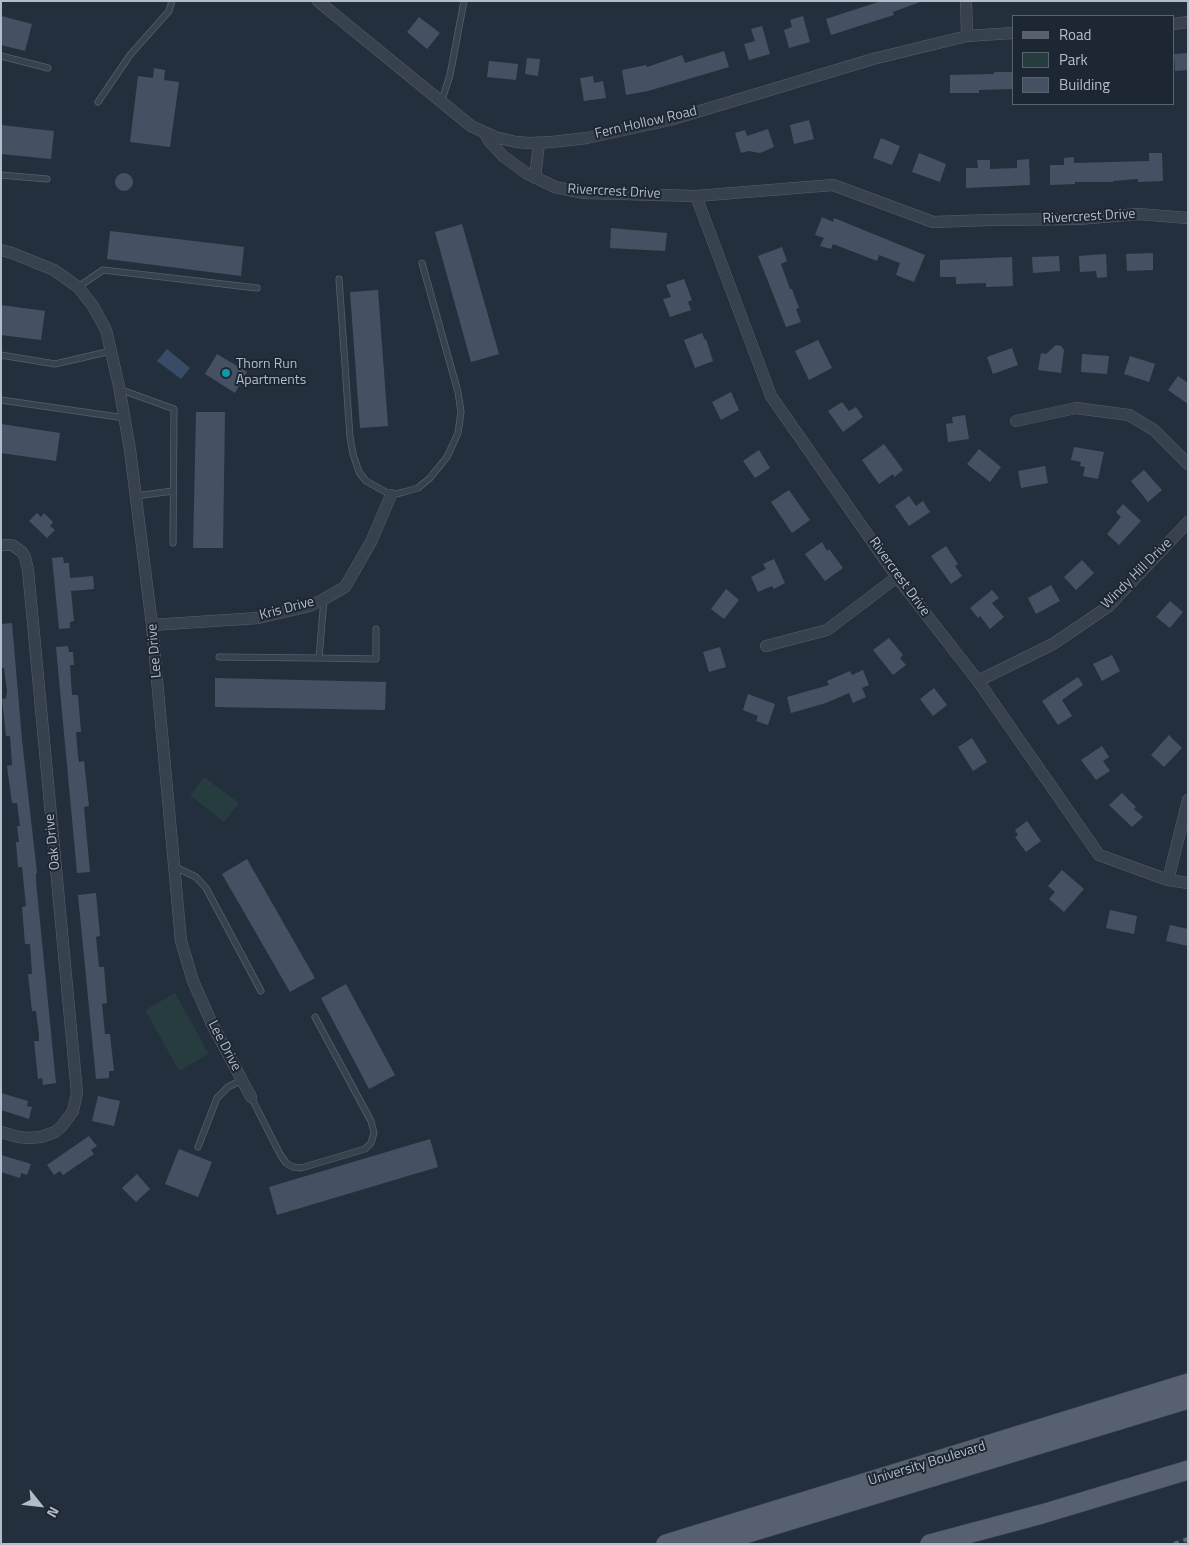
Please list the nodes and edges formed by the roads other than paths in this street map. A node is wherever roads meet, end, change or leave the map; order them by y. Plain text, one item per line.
1 (172, 1) edge
2 (318, 1) edge
3 (464, 1) edge
4 (966, 1) edge
5 (1188, 22) edge
6 (1174, 24) edge
7 (1012, 33) edge
8 (968, 36) junction
9 (1, 56) edge
10 (48, 68) dead end
11 (98, 102) dead end
12 (441, 102) junction
13 (485, 134) junction
14 (539, 142) junction
15 (1, 175) edge
16 (535, 178) junction
17 (47, 179) dead end
18 (696, 196) junction
19 (1188, 218) edge
20 (1, 250) edge
21 (422, 263) dead end
22 (339, 279) dead end
23 (78, 288) junction
24 (257, 288) dead end
25 (111, 351) junction
26 (1, 355) edge
27 (119, 389) junction
28 (1, 400) edge
29 (125, 418) junction
30 (1016, 421) dead end
31 (1188, 464) edge
32 (174, 491) junction
33 (390, 495) junction
34 (136, 496) junction
35 (1188, 522) edge
36 (173, 543) dead end
37 (1, 545) edge
38 (897, 577) junction
39 (324, 598) junction
40 (152, 625) junction
41 (376, 630) dead end
42 (766, 646) dead end
43 (219, 657) dead end
44 (319, 658) junction
45 (978, 681) junction
46 (1188, 800) edge
47 (174, 866) junction
48 (1168, 880) junction
49 (1188, 884) edge
50 (261, 991) dead end
51 (315, 1017) dead end
52 (242, 1080) junction
53 (251, 1097) joint
54 (1, 1132) edge
55 (198, 1147) dead end
56 (1187, 1391) edge
57 (1188, 1470) edge
58 (666, 1544) edge
59 (712, 1544) edge
60 (930, 1544) edge

1 - 11 lane
2 - 12 street, Fern Hollow Road
3 - 12 lane
4 - 8 street
5 - 6 street
7 - 8 street, Fern Hollow Road
8 - 14 street, Fern Hollow Road
9 - 10 lane
12 - 13 street, Fern Hollow Road
13 - 14 street, Fern Hollow Road
13 - 16 street, Rivercrest Drive
14 - 16 street
15 - 17 lane
16 - 18 street, Rivercrest Drive
18 - 19 street, Rivercrest Drive
18 - 38 street, Rivercrest Drive
20 - 23 street, Lee Drive
21 - 33 lane
22 - 33 lane
23 - 24 lane
23 - 25 street, Lee Drive
25 - 26 lane
25 - 27 street, Lee Drive
27 - 29 street, Lee Drive
27 - 32 lane
28 - 29 lane
29 - 34 street, Lee Drive
30 - 31 street
32 - 34 lane
32 - 36 lane
33 - 39 street, Kris Drive
34 - 40 street, Lee Drive
35 - 45 street, Windy Hill Drive
37 - 54 street, Oak Drive
38 - 42 street
38 - 45 street, Rivercrest Drive
39 - 40 street, Kris Drive
39 - 44 lane
40 - 47 street, Lee Drive
41 - 44 lane
43 - 44 lane
45 - 48 street, Rivercrest Drive
46 - 48 street
47 - 50 lane
47 - 52 street, Lee Drive
48 - 49 street, Rivercrest Drive
51 - 53 lane
52 - 53 street, Lee Drive
52 - 55 lane
56 - 58 main road, University Boulevard
56 - 59 main road
57 - 60 main road

